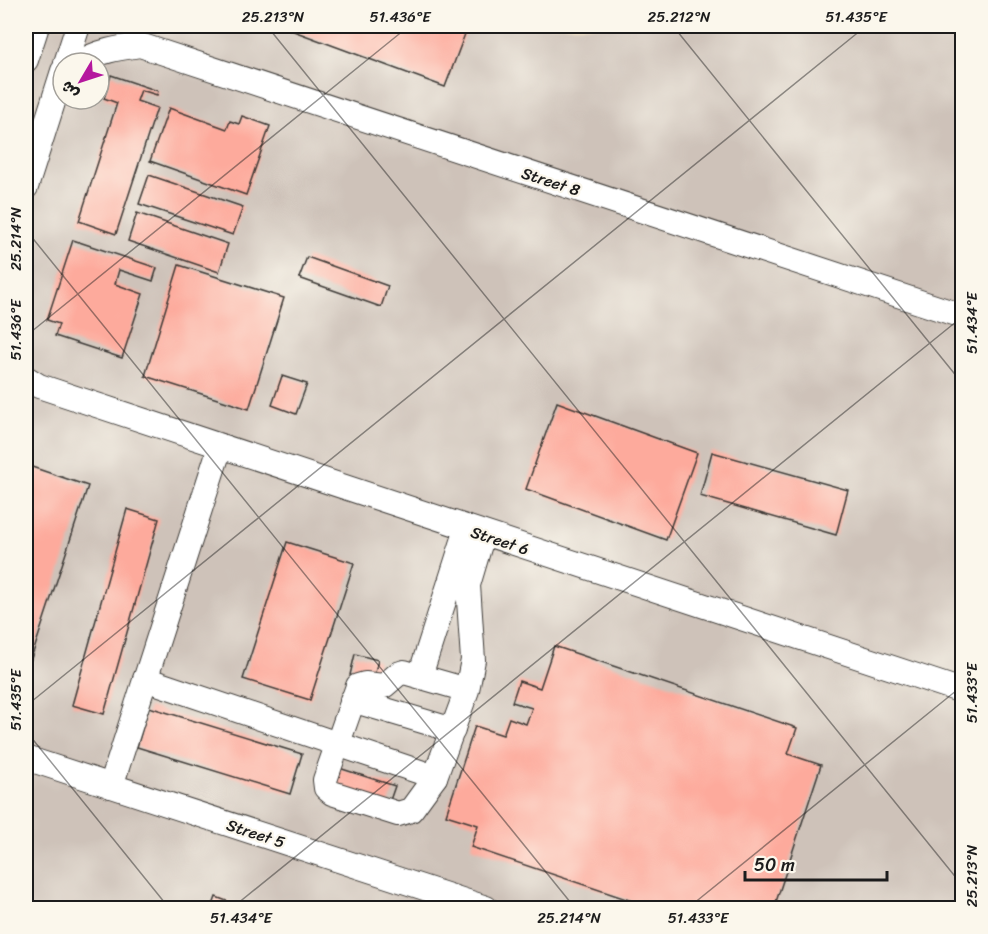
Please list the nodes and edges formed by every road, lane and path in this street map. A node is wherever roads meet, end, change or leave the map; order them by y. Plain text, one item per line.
1 (33, 26) edge
2 (78, 26) edge
3 (122, 26) edge
4 (140, 45) junction
5 (71, 51) edge
6 (109, 51) edge
7 (26, 60) edge
8 (52, 111) edge
9 (26, 187) edge
10 (963, 316) edge
11 (30, 383) edge
12 (220, 447) junction
13 (475, 531) junction
14 (420, 676) junction
15 (145, 679) junction
16 (467, 690) junction
17 (963, 691) edge
18 (352, 700) junction
19 (453, 730) junction
20 (337, 743) junction
21 (26, 758) edge
22 (435, 777) junction
23 (111, 786) junction
24 (486, 909) edge

1 - 7 street
2 - 5 street
3 - 4 street, Street 8
4 - 6 street, Street 8
4 - 10 street, Street 8
8 - 9 street
11 - 12 street, Street 6
12 - 13 street, Street 6
12 - 15 street
13 - 14 street
13 - 16 street
13 - 17 street, Street 6
14 - 16 street
14 - 18 street
15 - 20 street
15 - 23 street
16 - 19 street
18 - 19 street
18 - 20 street
19 - 22 street
20 - 22 street
20 - 22 street
21 - 23 street, Street 5
23 - 24 street, Street 5

